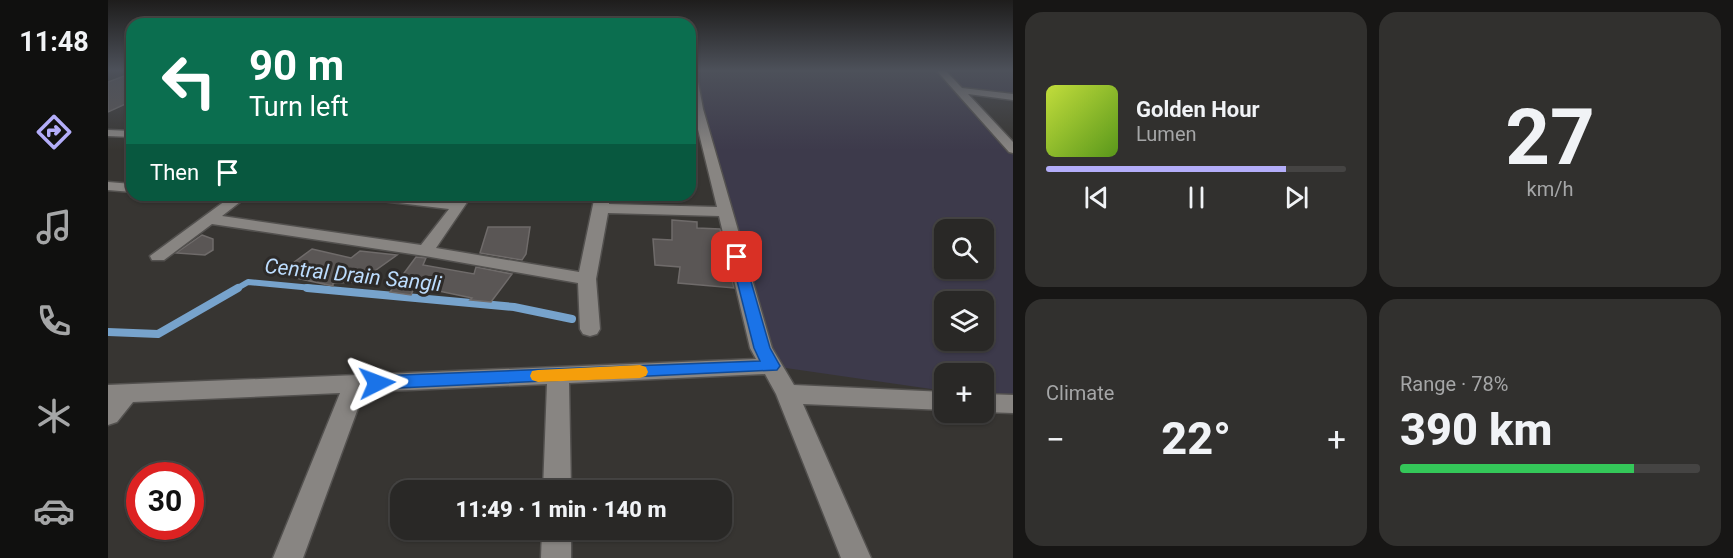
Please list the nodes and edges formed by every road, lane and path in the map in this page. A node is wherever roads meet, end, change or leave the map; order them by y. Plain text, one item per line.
1 (965, 97) edge
2 (696, 113) edge
3 (108, 133) edge
4 (126, 134) edge
5 (1013, 149) edge
6 (108, 186) edge
7 (126, 188) edge
8 (233, 201) edge
9 (461, 201) edge
10 (602, 202) edge
11 (726, 212) junction
12 (209, 219) junction
13 (425, 251) junction
14 (158, 255) dead end
15 (587, 279) junction
16 (590, 329) dead end
17 (772, 366) junction
18 (558, 375) junction
19 (355, 384) junction
20 (786, 393) junction
21 (117, 394) edge
22 (934, 400) edge
23 (108, 415) edge
24 (557, 480) edge
25 (556, 540) edge
26 (288, 558) edge
27 (556, 558) edge
28 (856, 558) edge

1 - 5 street
2 - 11 street
3 - 4 street
6 - 7 street
8 - 12 street
9 - 13 street
10 - 11 street
10 - 15 street
11 - 17 street
12 - 13 street
12 - 14 street
13 - 15 street
15 - 16 street
17 - 18 street
17 - 20 street
18 - 19 street
18 - 24 street
19 - 21 street
19 - 26 street
20 - 22 street
20 - 28 street
21 - 23 street
25 - 27 street

